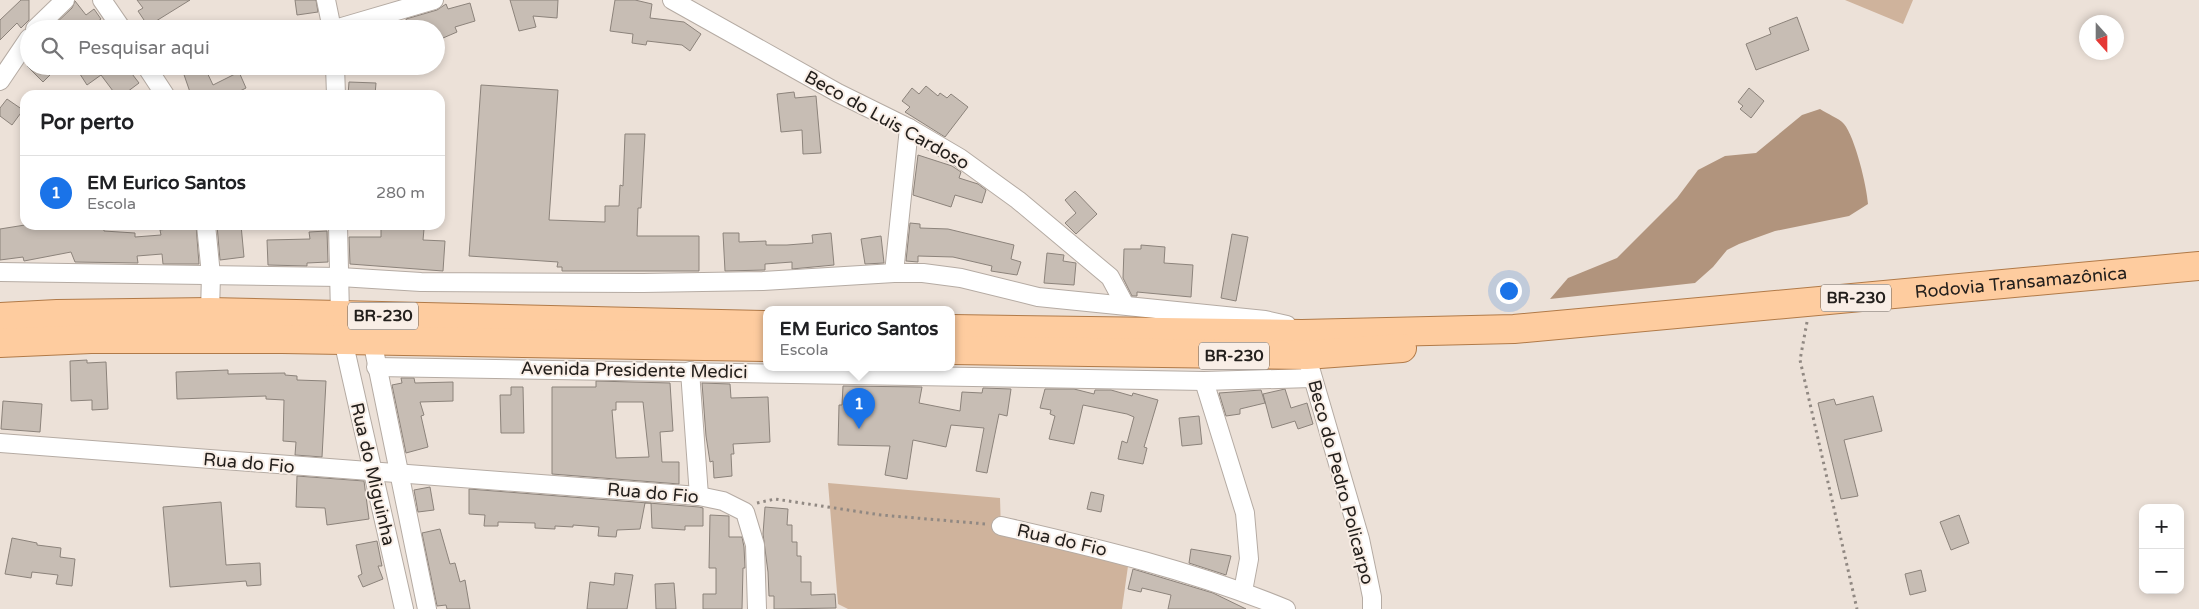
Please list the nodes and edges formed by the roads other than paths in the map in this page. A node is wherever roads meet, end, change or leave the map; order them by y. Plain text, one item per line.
1 (65, 0) edge
2 (102, 0) edge
3 (326, 0) edge
4 (434, 0) edge
5 (672, 0) edge
6 (44, 20) edge
7 (116, 20) edge
8 (331, 20) edge
9 (364, 20) edge
10 (20, 51) edge
11 (152, 75) edge
12 (335, 75) edge
13 (0, 81) edge
14 (161, 90) edge
15 (336, 90) edge
16 (908, 128) junction
17 (206, 230) edge
18 (338, 230) edge
19 (2199, 266) edge
20 (0, 272) edge
21 (894, 273) junction
22 (211, 275) junction
23 (340, 277) junction
24 (1125, 305) junction
25 (210, 312) junction
26 (0, 318) edge
27 (763, 325) edge
28 (261, 327) junction
29 (342, 328) junction
30 (428, 328) junction
31 (955, 329) edge
32 (372, 340) junction
33 (0, 343) edge
34 (763, 347) edge
35 (955, 350) edge
36 (1307, 356) junction
37 (376, 367) junction
38 (690, 371) junction
39 (1204, 381) junction
40 (0, 443) edge
41 (373, 472) junction
42 (399, 475) junction
43 (699, 496) junction
44 (1000, 526) road end
45 (1243, 591) junction
46 (404, 609) edge
47 (427, 609) edge
48 (757, 609) edge
49 (1286, 609) edge
50 (1372, 609) edge

1 - 6 street
2 - 7 street
3 - 8 street
4 - 9 street
5 - 16 street, Beco do Luis Cardoso
10 - 13 street
11 - 14 street
12 - 15 street
16 - 21 street
16 - 24 street, Beco do Luis Cardoso
17 - 22 street
18 - 23 street, Rua do Miguinha
19 - 36 main road, Rodovia Transamazônica / BR-230
20 - 22 street
21 - 23 street
21 - 24 street
22 - 23 street
22 - 25 street
23 - 29 street, Rua do Miguinha
24 - 36 street
25 - 26 main road, BR-230
25 - 28 main road, BR-230
27 - 30 main road, BR-230
28 - 29 main road, BR-230
28 - 33 main road, BR-230
29 - 30 main road, BR-230
29 - 32 main road, BR-230
29 - 41 street, Rua do Miguinha
30 - 32 main road, BR-230
30 - 34 main road, BR-230
31 - 36 main road, BR-230
32 - 37 street, Rua do Miguinha
35 - 36 main road, BR-230
36 - 39 street, Avenida Presidente Medici
36 - 50 street, Beco do Pedro Policarpo
37 - 38 street, Avenida Presidente Medici
37 - 42 street, Rua do Miguinha
38 - 39 street, Avenida Presidente Medici
38 - 43 street
39 - 45 street
40 - 41 street, Rua do Fio
41 - 42 street, Rua do Fio
41 - 46 street, Rua do Miguinha
42 - 43 street, Rua do Fio
42 - 47 street, Rua do Miguinha
43 - 48 street, Rua do Fio
44 - 45 street, Rua do Fio
45 - 49 street, Rua do Fio

